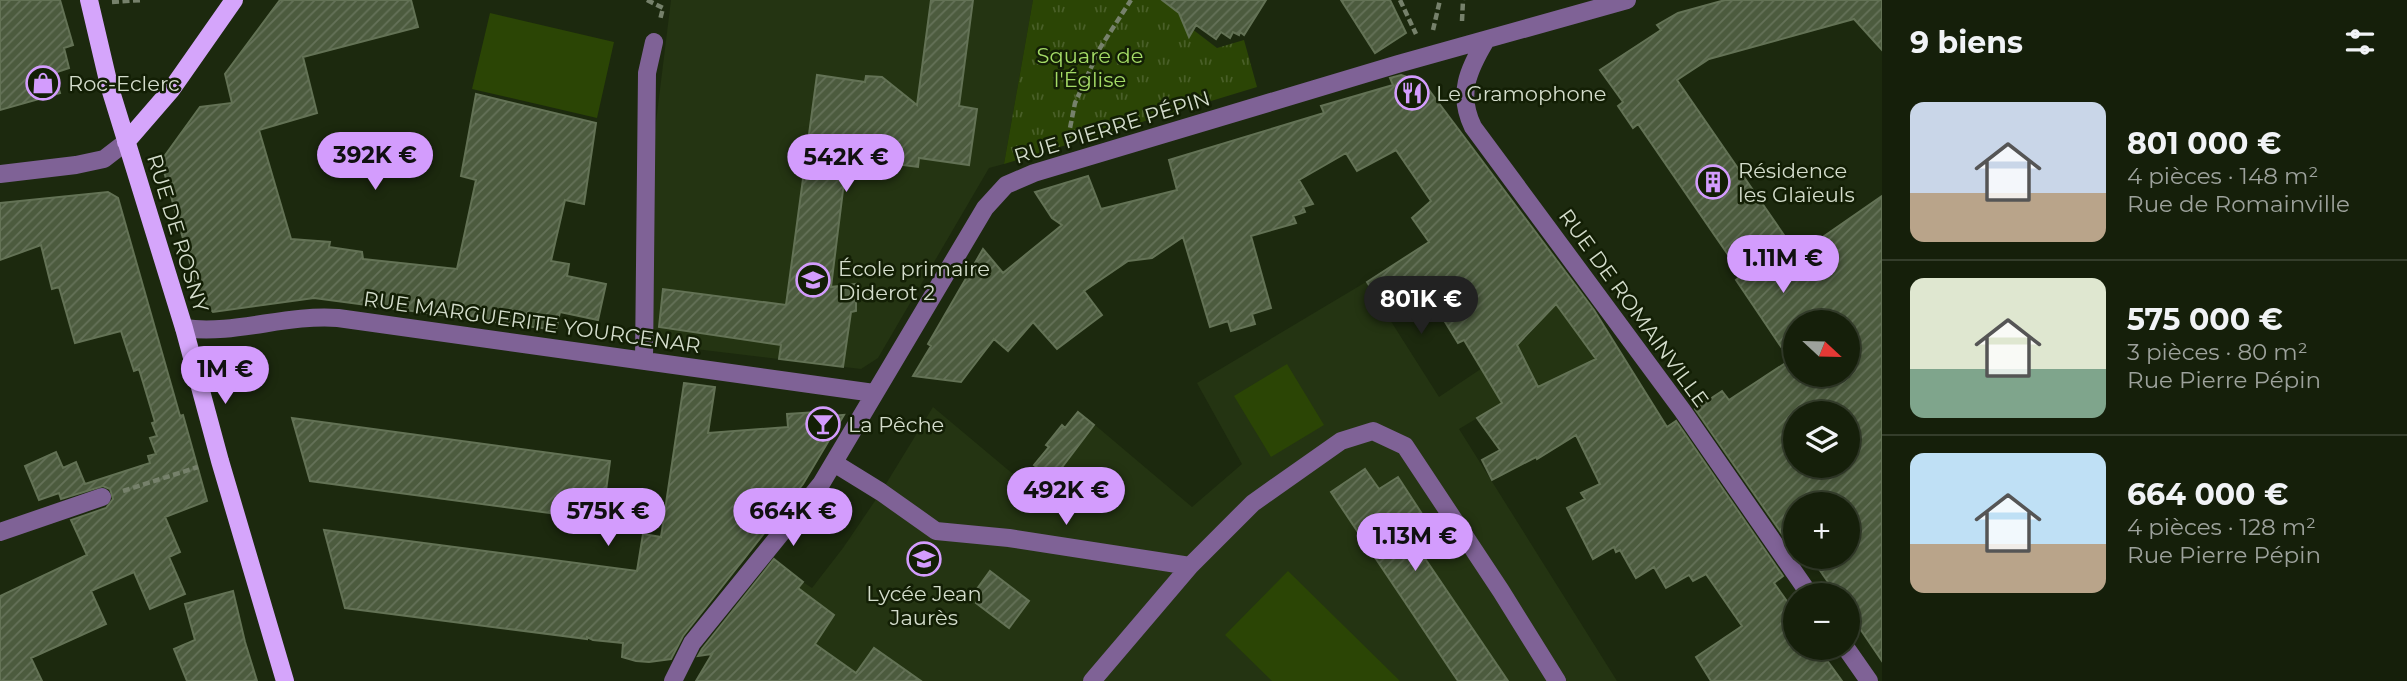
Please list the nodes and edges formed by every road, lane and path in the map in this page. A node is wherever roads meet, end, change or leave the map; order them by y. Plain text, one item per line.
1 (89, 0) edge
2 (234, 0) edge
3 (647, 0) edge
4 (1131, 0) edge
5 (1400, 0) edge
6 (1627, 0) edge
7 (663, 8) dead end
8 (1418, 38) dead end
9 (1486, 40) junction
10 (654, 42) dead end
11 (126, 142) junction
12 (1068, 149) dead end
13 (0, 174) edge
14 (184, 328) junction
15 (644, 361) junction
16 (874, 393) junction
17 (834, 463) junction
18 (173, 475) dead end
19 (102, 498) joint
20 (0, 532) edge
21 (1190, 566) junction
22 (1802, 583) edge
23 (1854, 660) edge
24 (285, 681) edge
25 (673, 681) edge
26 (1092, 681) edge
27 (1557, 681) edge
28 (1869, 681) edge

1 - 11 main road, RUE DE ROSNY
2 - 11 main road
3 - 7 path
4 - 12 path
5 - 8 path
6 - 9 street, RUE PIERRE PÉPIN
9 - 16 street, RUE PIERRE PÉPIN
9 - 22 street, RUE DE ROMAINVILLE
10 - 15 street
11 - 13 street
11 - 14 main road, RUE DE ROSNY
14 - 15 street, RUE MARGUERITE YOURCENAR
14 - 24 main road, RUE DE ROSNY
15 - 16 street, RUE MARGUERITE YOURCENAR
16 - 17 street, RUE PIERRE PÉPIN
17 - 21 street
17 - 25 street, RUE PIERRE PÉPIN
18 - 19 path
19 - 20 street
21 - 26 street
21 - 27 street
23 - 28 street

